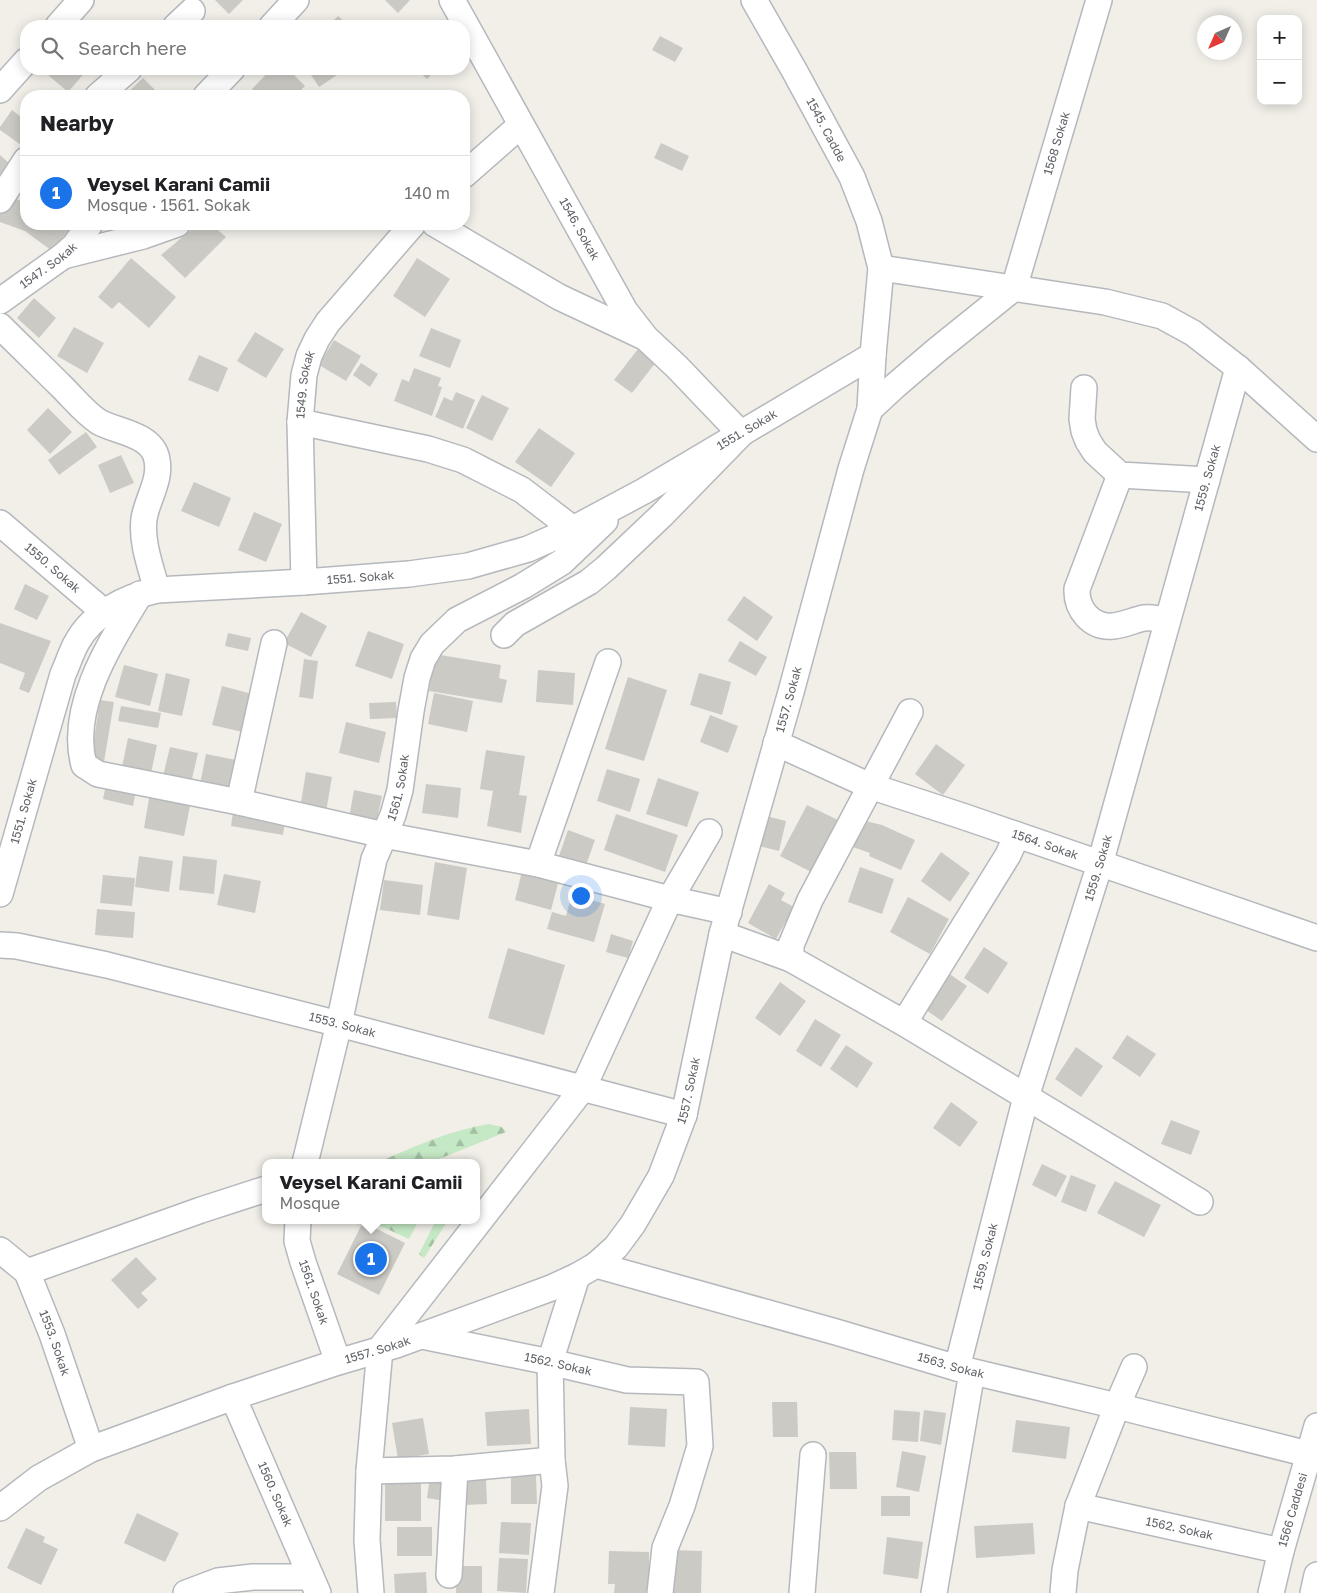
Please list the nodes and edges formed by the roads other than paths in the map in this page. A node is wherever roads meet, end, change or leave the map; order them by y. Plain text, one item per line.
1 (81, 0) edge
2 (296, 0) edge
3 (452, 0) edge
4 (754, 0) edge
5 (1099, 0) edge
6 (63, 20) edge
7 (278, 20) edge
8 (463, 20) edge
9 (470, 33) edge
10 (20, 68) edge
11 (122, 75) edge
12 (226, 75) edge
13 (0, 90) edge
14 (105, 90) edge
15 (212, 90) edge
16 (521, 125) junction
17 (20, 169) edge
18 (470, 170) edge
19 (0, 200) edge
20 (86, 230) edge
21 (160, 230) edge
22 (408, 230) edge
23 (444, 230) edge
24 (63, 256) junction
25 (882, 268) junction
26 (1014, 288) junction
27 (0, 301) edge
28 (0, 326) edge
29 (646, 338) junction
30 (872, 355) junction
31 (1238, 368) junction
32 (1084, 388) dead end
33 (870, 409) junction
34 (300, 422) junction
35 (741, 434) junction
36 (1317, 439) edge
37 (1120, 475) junction
38 (1207, 480) junction
39 (622, 503) junction
40 (0, 523) edge
41 (573, 529) junction
42 (304, 582) junction
43 (148, 592) junction
44 (104, 612) junction
45 (1168, 621) junction
46 (504, 635) dead end
47 (274, 643) dead end
48 (608, 662) dead end
49 (910, 712) dead end
50 (776, 744) junction
51 (870, 786) junction
52 (239, 802) junction
53 (709, 832) dead end
54 (384, 835) junction
55 (1017, 835) junction
56 (538, 864) junction
57 (1100, 864) junction
58 (0, 894) edge
59 (670, 900) junction
60 (726, 923) junction
61 (1317, 938) edge
62 (0, 945) edge
63 (791, 960) junction
64 (904, 1023) junction
65 (339, 1024) junction
66 (583, 1088) junction
67 (1026, 1097) junction
68 (684, 1115) junction
69 (306, 1159) edge
70 (262, 1190) edge
71 (1200, 1202) dead end
72 (480, 1221) edge
73 (298, 1224) edge
74 (478, 1224) edge
75 (0, 1250) edge
76 (586, 1271) junction
77 (27, 1272) junction
78 (422, 1336) junction
79 (380, 1350) junction
80 (338, 1362) junction
81 (550, 1362) junction
82 (1134, 1367) dead end
83 (964, 1370) junction
84 (233, 1397) junction
85 (1117, 1406) junction
86 (1317, 1426) edge
87 (91, 1449) junction
88 (1308, 1454) junction
89 (814, 1455) dead end
90 (552, 1460) junction
91 (455, 1469) junction
92 (369, 1472) junction
93 (1078, 1506) junction
94 (0, 1508) edge
95 (1280, 1552) junction
96 (449, 1575) dead end
97 (1317, 1575) edge
98 (315, 1585) edge
99 (186, 1593) edge
100 (371, 1593) edge
101 (541, 1593) edge
102 (660, 1593) edge
103 (802, 1593) edge
104 (934, 1593) edge
105 (1063, 1593) edge
106 (1271, 1593) edge
107 (1313, 1593) edge

1 - 6 street
2 - 7 street
3 - 8 street, 1546. Sokak
4 - 25 street, 1545. Cadde
5 - 26 street, 1568 Sokak
9 - 16 street, 1546. Sokak
10 - 13 street
11 - 14 street
12 - 15 street
16 - 18 street
16 - 29 street, 1546. Sokak
17 - 19 street
20 - 24 street, 1547. Sokak
21 - 24 street
22 - 34 street, 1549. Sokak
23 - 29 street
24 - 27 street, 1547. Sokak
25 - 26 street
25 - 30 street, 1557. Sokak
26 - 31 street
26 - 33 street
28 - 43 street
29 - 35 street, 1546. Sokak
30 - 33 street, 1557. Sokak
30 - 35 street, 1551. Sokak
31 - 36 street
31 - 38 street, 1559. Sokak
32 - 37 street
33 - 50 street, 1557. Sokak
34 - 41 street
34 - 42 street, 1549. Sokak
35 - 39 street, 1551. Sokak
35 - 46 street
37 - 38 street
37 - 45 street
38 - 45 street, 1559. Sokak
39 - 41 street, 1551. Sokak
39 - 54 street, 1561. Sokak
40 - 44 street, 1550. Sokak
41 - 42 street, 1551. Sokak
42 - 43 street, 1551. Sokak
43 - 44 street, 1551. Sokak
43 - 52 street
44 - 58 street, 1551. Sokak
45 - 57 street, 1559. Sokak
47 - 52 street
48 - 56 street
49 - 51 street
50 - 51 street, 1564. Sokak
50 - 60 street, 1557. Sokak
51 - 55 street, 1564. Sokak
51 - 63 street
52 - 54 street
53 - 59 street
54 - 56 street
54 - 65 street, 1561. Sokak
55 - 57 street, 1564. Sokak
55 - 64 street
56 - 59 street
57 - 61 street, 1564. Sokak
57 - 67 street, 1559. Sokak
59 - 60 street
59 - 66 street
60 - 63 street
60 - 68 street, 1557. Sokak
62 - 65 street, 1553. Sokak
63 - 64 street
64 - 67 street
65 - 66 street, 1553. Sokak
65 - 69 street, 1561. Sokak
66 - 68 street, 1553. Sokak
66 - 72 street
67 - 71 street
67 - 83 street, 1559. Sokak
68 - 76 street, 1557. Sokak
70 - 77 street
73 - 80 street, 1561. Sokak
74 - 79 street
75 - 77 street, 1553. Sokak
76 - 78 street, 1557. Sokak
76 - 81 street
76 - 83 street, 1563. Sokak
77 - 87 street, 1553. Sokak
78 - 79 street, 1557. Sokak
78 - 81 street, 1562. Sokak
79 - 80 street, 1557. Sokak
79 - 92 street
80 - 84 street, 1557. Sokak
81 - 90 street
81 - 102 street, 1562. Sokak
82 - 85 street
83 - 85 street, 1563. Sokak
83 - 104 street, 1559. Sokak
84 - 87 street, 1557. Sokak
84 - 98 street, 1560. Sokak
85 - 88 street, 1563. Sokak
85 - 93 street
86 - 88 street, 1566 Caddesi
87 - 94 street, 1557. Sokak
88 - 95 street, 1566 Caddesi
89 - 103 street
90 - 91 street
90 - 101 street
91 - 92 street
91 - 96 street
92 - 100 street
93 - 95 street, 1562. Sokak
93 - 105 street
95 - 106 street, 1566 Caddesi
97 - 107 street
98 - 99 street

